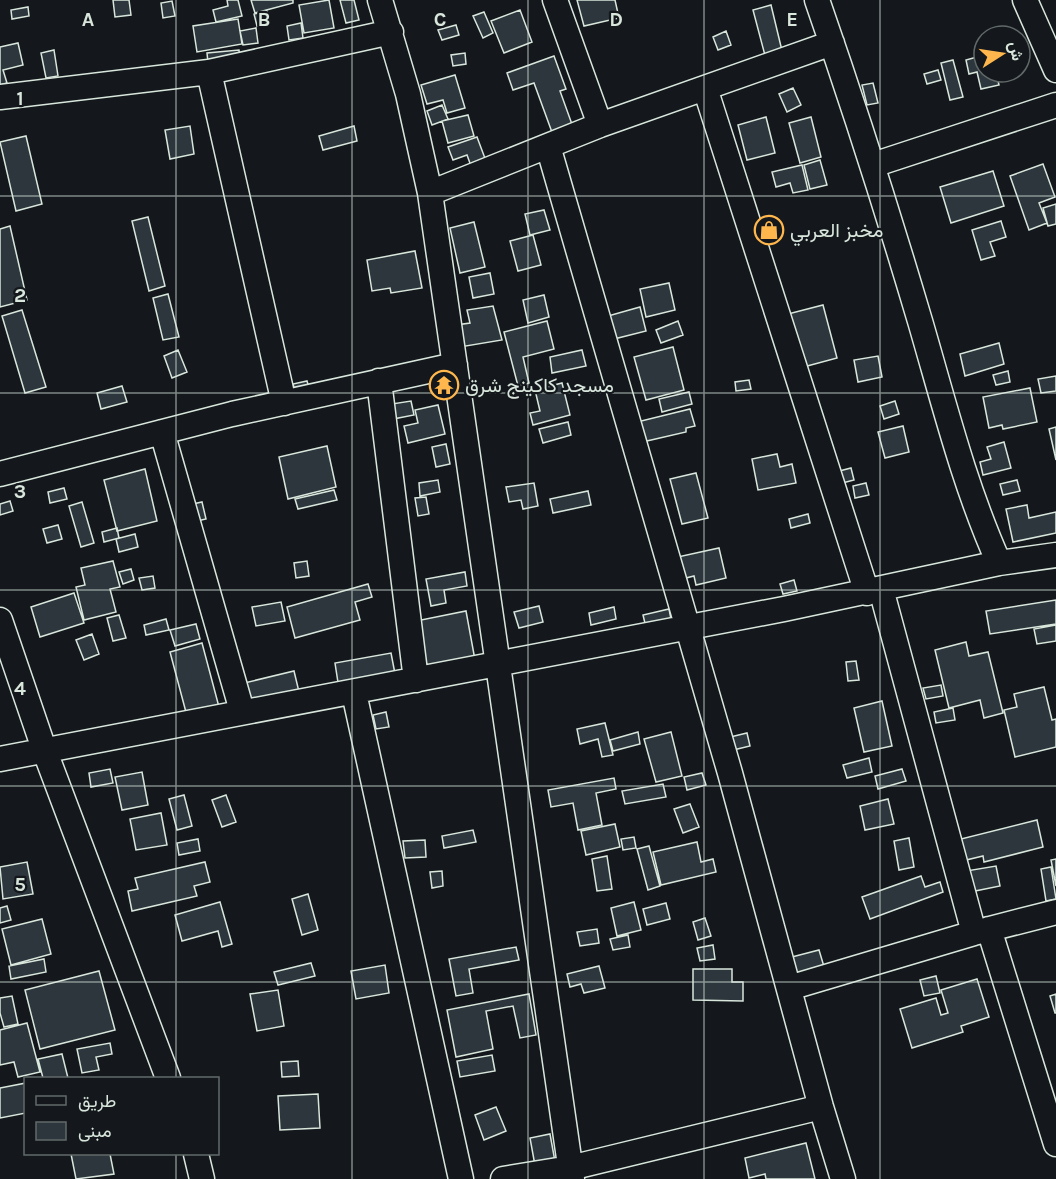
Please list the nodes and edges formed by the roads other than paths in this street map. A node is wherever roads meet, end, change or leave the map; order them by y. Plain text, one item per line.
1 (380, 0) edge
2 (555, 0) edge
3 (817, 0) edge
4 (1025, 0) edge
5 (391, 32) junction
6 (832, 42) junction
7 (1056, 70) edge
8 (209, 72) junction
9 (705, 88) junction
10 (0, 97) edge
11 (1056, 105) edge
12 (600, 125) junction
13 (548, 146) junction
14 (873, 165) junction
15 (430, 193) junction
16 (455, 365) junction
17 (378, 381) junction
18 (284, 403) junction
19 (162, 432) junction
20 (0, 474) edge
21 (1056, 555) edge
22 (999, 563) junction
23 (874, 591) junction
24 (0, 620) edge
25 (689, 628) junction
26 (4, 645) edge
27 (498, 665) junction
28 (416, 680) junction
29 (354, 693) junction
30 (242, 711) junction
31 (44, 749) junction
32 (0, 759) edge
33 (1056, 912) edge
34 (982, 931) junction
35 (789, 988) junction
36 (168, 1077) edge
37 (821, 1107) junction
38 (1056, 1144) edge
39 (196, 1155) edge
40 (571, 1174) edge
41 (202, 1179) edge
42 (462, 1179) edge
43 (503, 1179) edge
44 (843, 1179) edge

1 - 5 street
2 - 12 street
3 - 6 street
4 - 7 street
5 - 8 street
5 - 15 street
6 - 9 street
6 - 14 street
8 - 10 street
8 - 18 street
9 - 12 street
9 - 23 street
11 - 14 street
12 - 13 street
13 - 15 street
13 - 25 street
14 - 22 street
15 - 16 street
16 - 17 street
16 - 27 street
17 - 18 street
17 - 28 street
18 - 19 street
19 - 20 street
19 - 30 street
21 - 22 street
22 - 23 street
23 - 25 street
23 - 34 street
24 - 26 street
25 - 27 street
25 - 35 street
26 - 31 street
27 - 28 street
27 - 40 street
28 - 29 street
29 - 30 street
29 - 42 street
30 - 31 street
31 - 32 street
31 - 36 street
33 - 34 street
34 - 35 street
34 - 38 street
35 - 37 street
37 - 40 street
37 - 44 street
39 - 41 street
40 - 43 street

